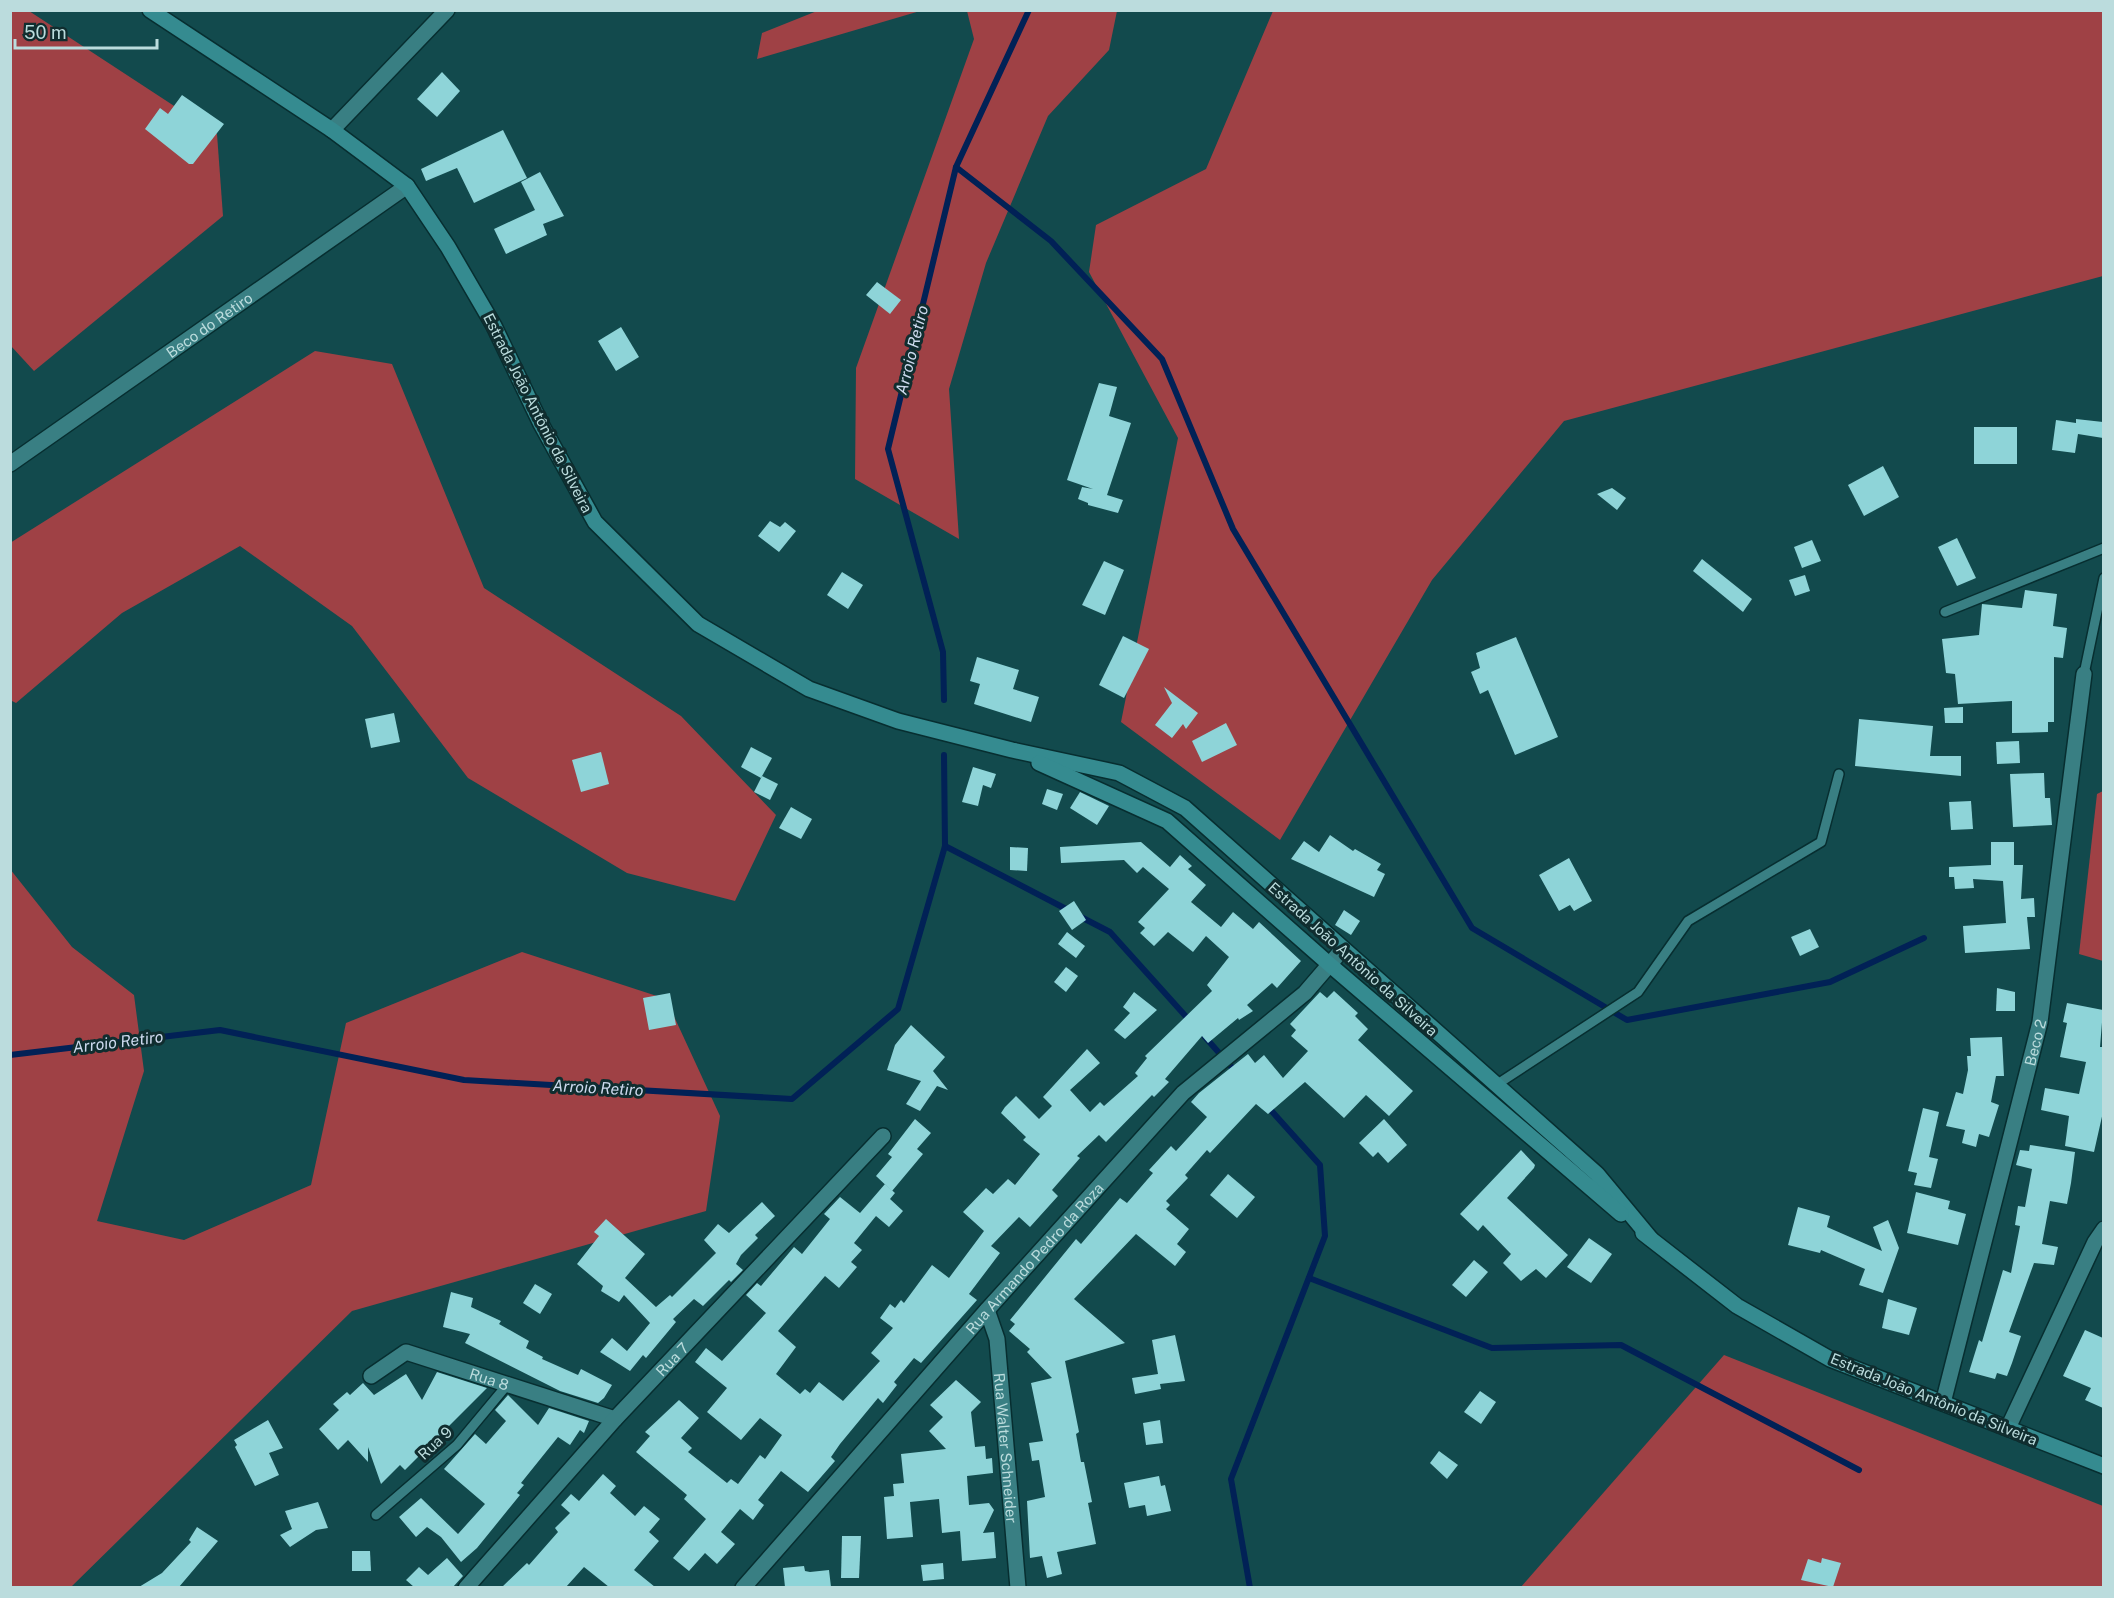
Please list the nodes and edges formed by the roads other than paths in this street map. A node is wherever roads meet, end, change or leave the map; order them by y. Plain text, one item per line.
1 (150, 10) edge
2 (447, 10) edge
3 (332, 130) junction
4 (407, 186) junction
5 (10, 464) edge
6 (2103, 548) edge
7 (2103, 578) edge
8 (1946, 612) dead end
9 (2084, 674) joint
10 (1012, 750) junction
11 (1839, 774) dead end
12 (1342, 950) junction
13 (1329, 964) junction
14 (1496, 1085) junction
15 (883, 1136) dead end
16 (2103, 1229) edge
17 (1651, 1239) junction
18 (987, 1310) junction
19 (371, 1376) dead end
20 (507, 1385) junction
21 (1943, 1403) junction
22 (615, 1419) junction
23 (2008, 1428) junction
24 (2103, 1466) edge
25 (376, 1515) dead end
26 (466, 1587) edge
27 (743, 1587) edge
28 (1018, 1587) edge

1 - 3 main road, Estrada João Antônio da Silveira
2 - 3 street
3 - 4 main road, Estrada João Antônio da Silveira
4 - 5 street, Beco do Retiro
4 - 10 main road, Estrada João Antônio da Silveira
6 - 8 lane
7 - 9 lane
9 - 21 street, Beco 2
10 - 12 main road, Estrada João Antônio da Silveira
10 - 13 main road, Estrada João Antônio da Silveira
11 - 14 lane
12 - 13 street, Rua Armando Pedro da Roza
12 - 14 main road, Estrada João Antônio da Silveira
13 - 17 main road, Estrada João Antônio da Silveira
13 - 18 street, Rua Armando Pedro da Roza
14 - 17 main road, Estrada João Antônio da Silveira
15 - 22 street, Rua 7
16 - 23 street
17 - 21 main road, Estrada João Antônio da Silveira
18 - 27 street, Rua Armando Pedro da Roza
18 - 28 street, Rua Walter Schneider
19 - 20 street, Rua 8
20 - 22 street, Rua 8
20 - 25 lane, Rua 9
21 - 23 main road, Estrada João Antônio da Silveira
22 - 26 street, Rua 7
23 - 24 main road, Estrada João Antônio da Silveira

